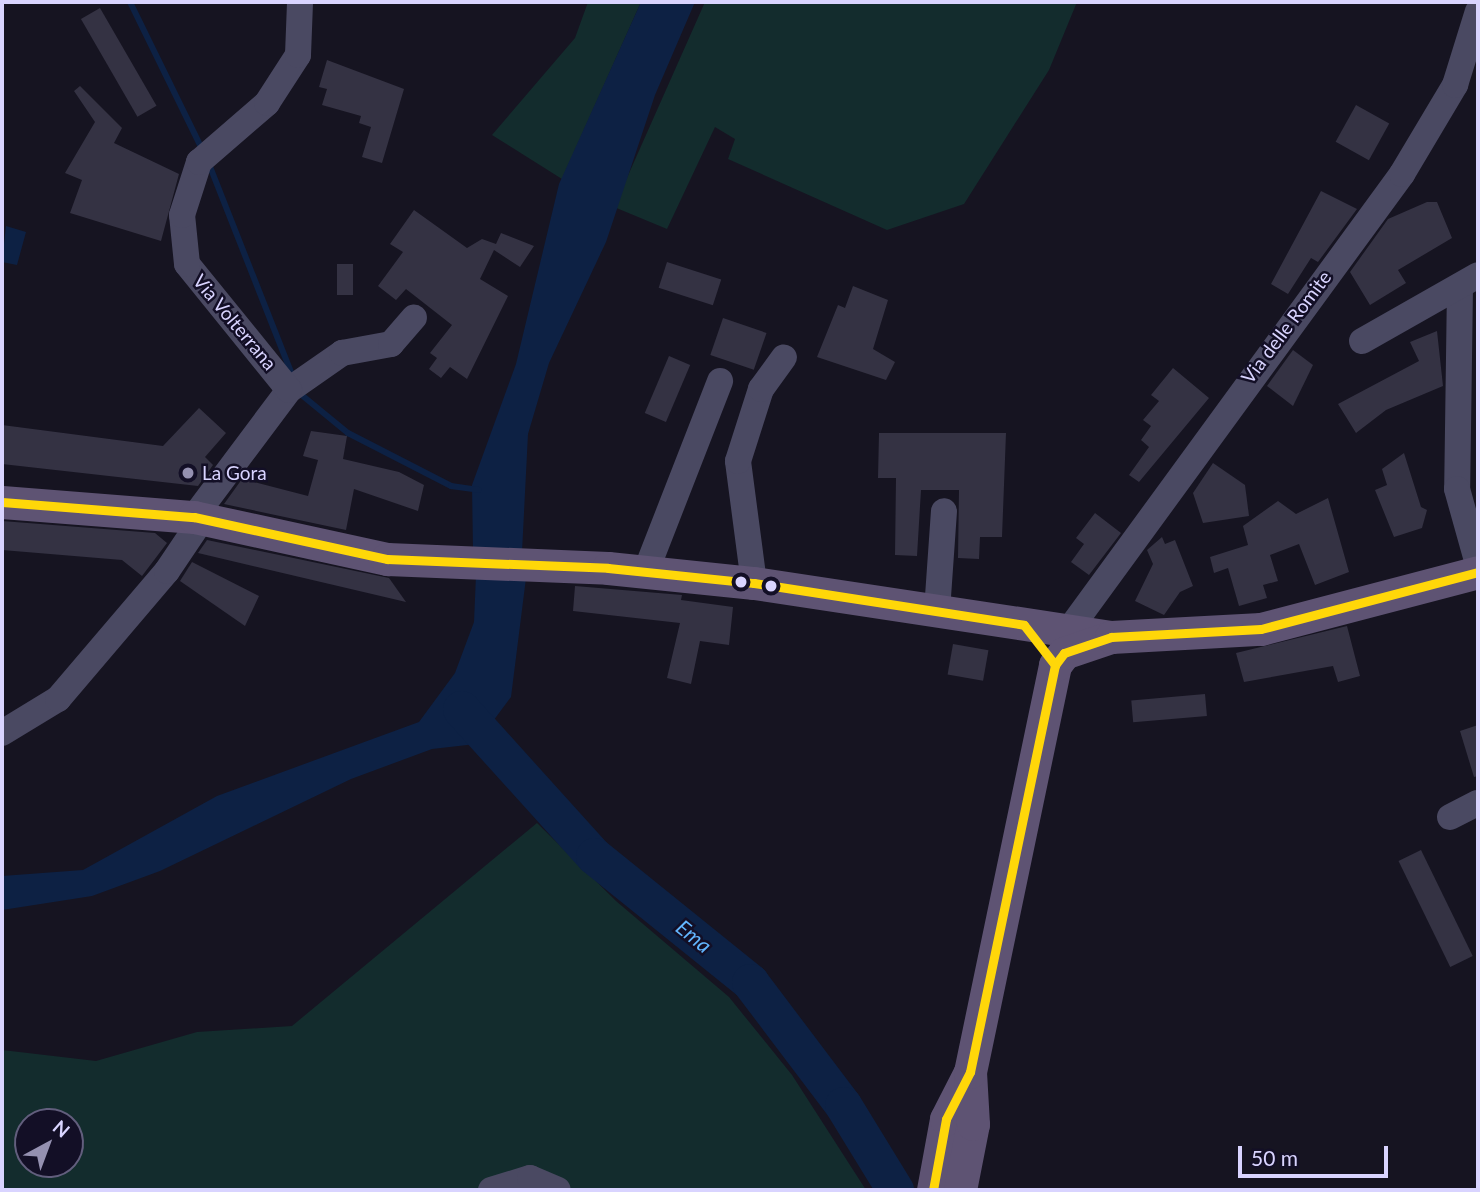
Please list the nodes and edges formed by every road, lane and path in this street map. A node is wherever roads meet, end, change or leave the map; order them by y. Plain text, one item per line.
1 (300, 2) edge
2 (1478, 11) edge
3 (1469, 281) edge
4 (414, 318) dead end
5 (1362, 341) dead end
6 (784, 357) dead end
7 (720, 381) dead end
8 (289, 390) junction
9 (2, 502) edge
10 (944, 511) dead end
11 (198, 518) junction
12 (1478, 564) edge
13 (646, 571) junction
14 (1478, 572) edge
15 (754, 583) junction
16 (937, 611) junction
17 (1048, 641) junction
18 (2, 733) edge
19 (1478, 803) edge
20 (1450, 817) dead end
21 (959, 1121) junction
22 (491, 1190) edge
23 (558, 1190) edge
24 (933, 1190) edge
25 (960, 1190) edge

1 - 8 street, Via Volterrana
2 - 17 street, Via delle Romite
3 - 5 street
3 - 12 street
4 - 8 street, Via Volterrana
6 - 15 street
7 - 13 street
8 - 11 street, Via Volterrana
9 - 11 main road
10 - 16 street
11 - 13 main road
11 - 18 street, Via Volterrana
13 - 15 main road
14 - 17 main road
15 - 16 main road
16 - 17 main road
17 - 21 main road
19 - 20 street
21 - 24 main road
21 - 25 main road
22 - 23 street

